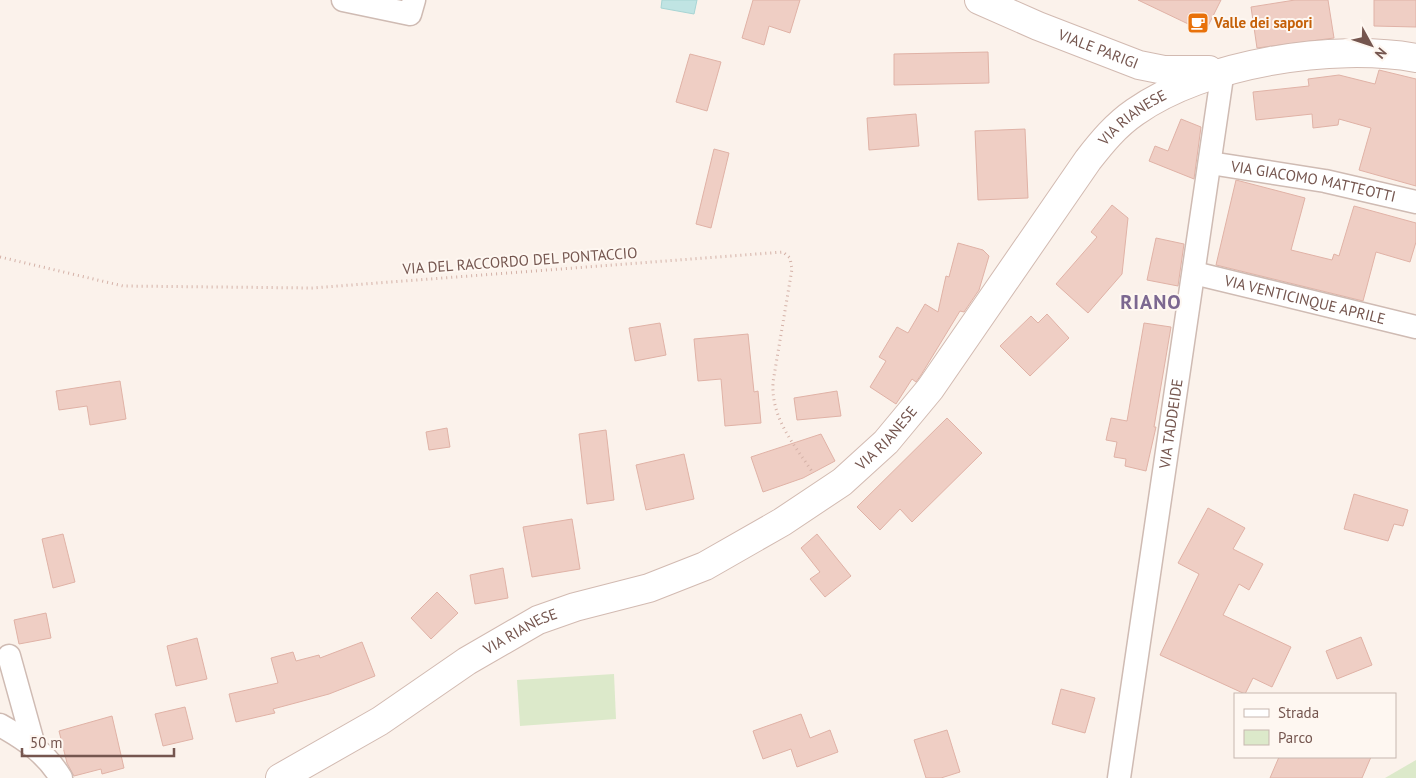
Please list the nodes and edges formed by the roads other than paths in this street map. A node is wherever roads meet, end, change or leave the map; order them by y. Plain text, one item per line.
1 (343, 0) edge
2 (414, 0) edge
3 (979, 0) edge
4 (1416, 58) edge
5 (1223, 70) junction
6 (1210, 163) junction
7 (1416, 202) edge
8 (1194, 273) junction
9 (1416, 327) edge
10 (8, 656) dead end
11 (0, 726) edge
12 (34, 746) junction
13 (61, 778) edge
14 (280, 778) edge
15 (1120, 778) edge

1 - 2 street
3 - 5 main road, VIALE PARIGI
4 - 5 main road, VIA RIANESE
5 - 6 street, VIA TADDEIDE
5 - 14 main road, VIA RIANESE
6 - 7 street, VIA GIACOMO MATTEOTTI
6 - 8 street, VIA TADDEIDE
8 - 9 street, VIA VENTICINQUE APRILE
8 - 15 street, VIA TADDEIDE
10 - 12 street
11 - 12 street
12 - 13 street

